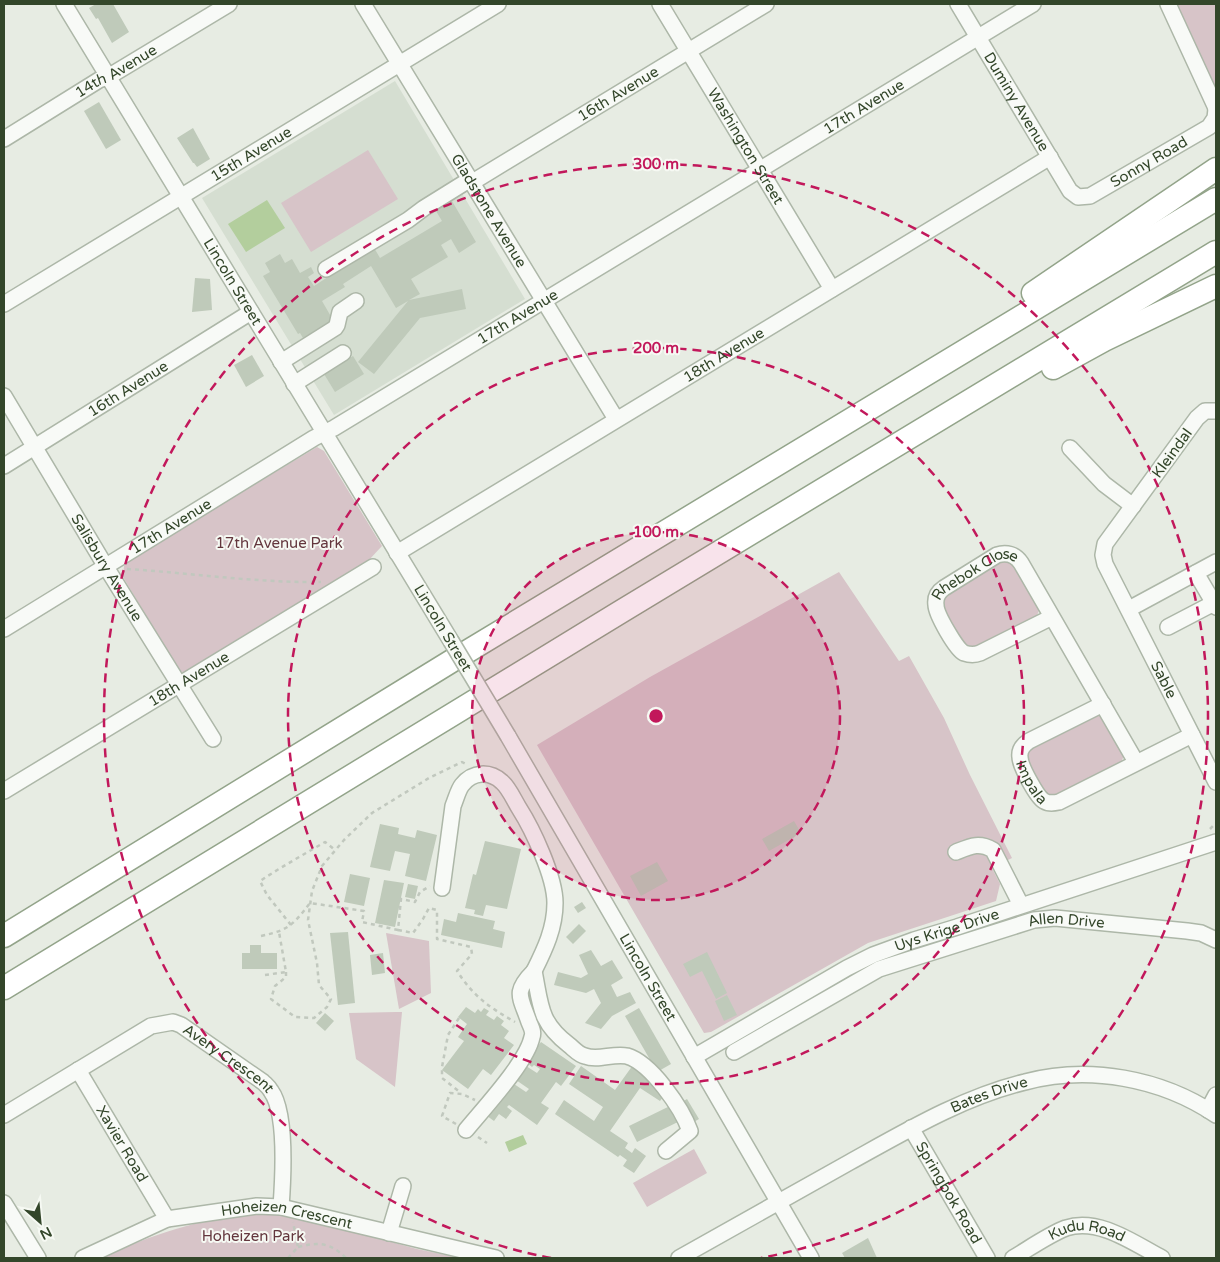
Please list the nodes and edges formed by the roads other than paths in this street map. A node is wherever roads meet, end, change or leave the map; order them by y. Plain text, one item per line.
1 (64, 4) edge
2 (229, 4) edge
3 (363, 4) edge
4 (498, 4) edge
5 (660, 4) edge
6 (766, 4) edge
7 (958, 4) edge
8 (1033, 4) edge
9 (1168, 4) edge
10 (978, 36) junction
11 (689, 50) junction
12 (399, 64) junction
13 (108, 77) junction
14 (1216, 112) edge
15 (4, 139) edge
16 (1050, 157) junction
17 (760, 168) junction
18 (1216, 170) edge
19 (470, 181) junction
20 (181, 196) junction
21 (1078, 197) joint
22 (1216, 199) edge
23 (1216, 252) edge
24 (326, 269) dead end
25 (1216, 286) edge
26 (832, 289) junction
27 (356, 301) dead end
28 (542, 301) junction
29 (4, 304) edge
30 (252, 312) junction
31 (343, 353) dead end
32 (281, 362) junction
33 (294, 384) junction
34 (4, 396) edge
35 (880, 403) junction
36 (960, 406) junction
37 (1216, 411) edge
38 (616, 420) junction
39 (324, 432) junction
40 (35, 447) junction
41 (1070, 448) dead end
42 (4, 466) edge
43 (1133, 506) junction
44 (397, 553) junction
45 (1216, 562) edge
46 (106, 567) junction
47 (373, 567) dead end
48 (1196, 573) junction
49 (1112, 576) joint
50 (1215, 604) edge
51 (1128, 609) junction
52 (1052, 617) junction
53 (1168, 627) dead end
54 (4, 629) edge
55 (179, 685) junction
56 (1102, 704) junction
57 (1192, 735) junction
58 (213, 739) dead end
59 (1136, 762) junction
60 (1216, 782) edge
61 (4, 791) edge
62 (1216, 842) edge
63 (956, 852) dead end
64 (435, 887) road end
65 (1021, 906) junction
66 (4, 936) edge
67 (1216, 940) edge
68 (534, 971) junction
69 (4, 988) edge
70 (734, 1052) dead end
71 (694, 1057) junction
72 (78, 1070) junction
73 (1216, 1095) edge
74 (1212, 1112) edge
75 (4, 1116) edge
76 (462, 1127) road end
77 (911, 1128) junction
78 (666, 1151) dead end
79 (403, 1186) dead end
80 (778, 1202) junction
81 (4, 1203) edge
82 (281, 1207) junction
83 (167, 1219) junction
84 (390, 1233) junction
85 (38, 1258) edge
86 (82, 1258) edge
87 (496, 1258) edge
88 (679, 1258) edge
89 (811, 1258) edge
90 (987, 1258) edge
91 (1013, 1258) edge
92 (1162, 1258) edge

1 - 13 street, Lincoln Street
2 - 13 street, 14th Avenue
3 - 12 street, Gladstone Avenue
4 - 12 street, 15th Avenue
5 - 11 street, Washington Street
6 - 11 street, 16th Avenue
7 - 10 street, Duminy Avenue
8 - 10 street, 17th Avenue
9 - 14 street
10 - 16 street, Duminy Avenue
10 - 17 street, 17th Avenue
11 - 17 street, Washington Street
11 - 19 street, 16th Avenue
12 - 19 street, Gladstone Avenue
12 - 20 street, 15th Avenue
13 - 15 street, 14th Avenue
13 - 20 street, Lincoln Street
14 - 21 street, Sonny Road
16 - 21 street, Duminy Avenue
16 - 26 street, 18th Avenue
17 - 26 street, Washington Street
17 - 28 street, 17th Avenue
18 - 35 highway
19 - 24 street, 16th Avenue
19 - 28 street, Gladstone Avenue
20 - 29 street, 15th Avenue
20 - 30 street, Lincoln Street
22 - 35 highway
23 - 36 highway
25 - 36 highway
26 - 38 street, 18th Avenue
27 - 32 street
28 - 38 street, Gladstone Avenue
28 - 39 street, 17th Avenue
30 - 32 street, Lincoln Street
30 - 40 street, 16th Avenue
31 - 33 street
32 - 33 street, Lincoln Street
33 - 39 street, Lincoln Street
34 - 40 street, Salisbury Avenue
35 - 66 highway
36 - 69 highway
37 - 43 street, Kleindal
38 - 44 street, 18th Avenue
39 - 44 street, Lincoln Street
39 - 46 street, 17th Avenue
40 - 42 street, 16th Avenue
40 - 46 street, Salisbury Avenue
41 - 43 street
43 - 49 street, Kleindal
44 - 71 street, Lincoln Street, bridge
45 - 48 street
46 - 54 street, 17th Avenue
46 - 55 street, Salisbury Avenue
47 - 55 street, 18th Avenue
48 - 50 street
48 - 51 street
49 - 51 street, Sable
50 - 53 street
51 - 57 street, Sable
52 - 52 street, Rhebok Close
52 - 56 street, Rhebok Close
55 - 58 street, Salisbury Avenue
55 - 61 street, 18th Avenue
56 - 59 street, Rhebok Close
56 - 59 street, Impala
57 - 59 street, Impala
57 - 60 street, Sable
62 - 65 street, Uys Krige Drive
63 - 65 street
64 - 68 street
65 - 71 street, Uys Krige Drive
67 - 70 street, Allen Drive
68 - 76 street
68 - 78 street
71 - 80 street, Lincoln Street
72 - 75 street, Avery Crescent
72 - 82 street, Avery Crescent
72 - 83 street, Xavier Road
73 - 74 street
74 - 77 street, Bates Drive
77 - 80 street, Bates Drive
77 - 90 street, Springbok Road
79 - 84 street
80 - 88 street
80 - 89 street, Lincoln Street
81 - 85 street
82 - 83 street, Hoheizen Crescent
82 - 84 street, Hoheizen Crescent
83 - 86 street, Hoheizen Crescent
84 - 87 street, Hoheizen Crescent
91 - 92 street, Kudu Road

